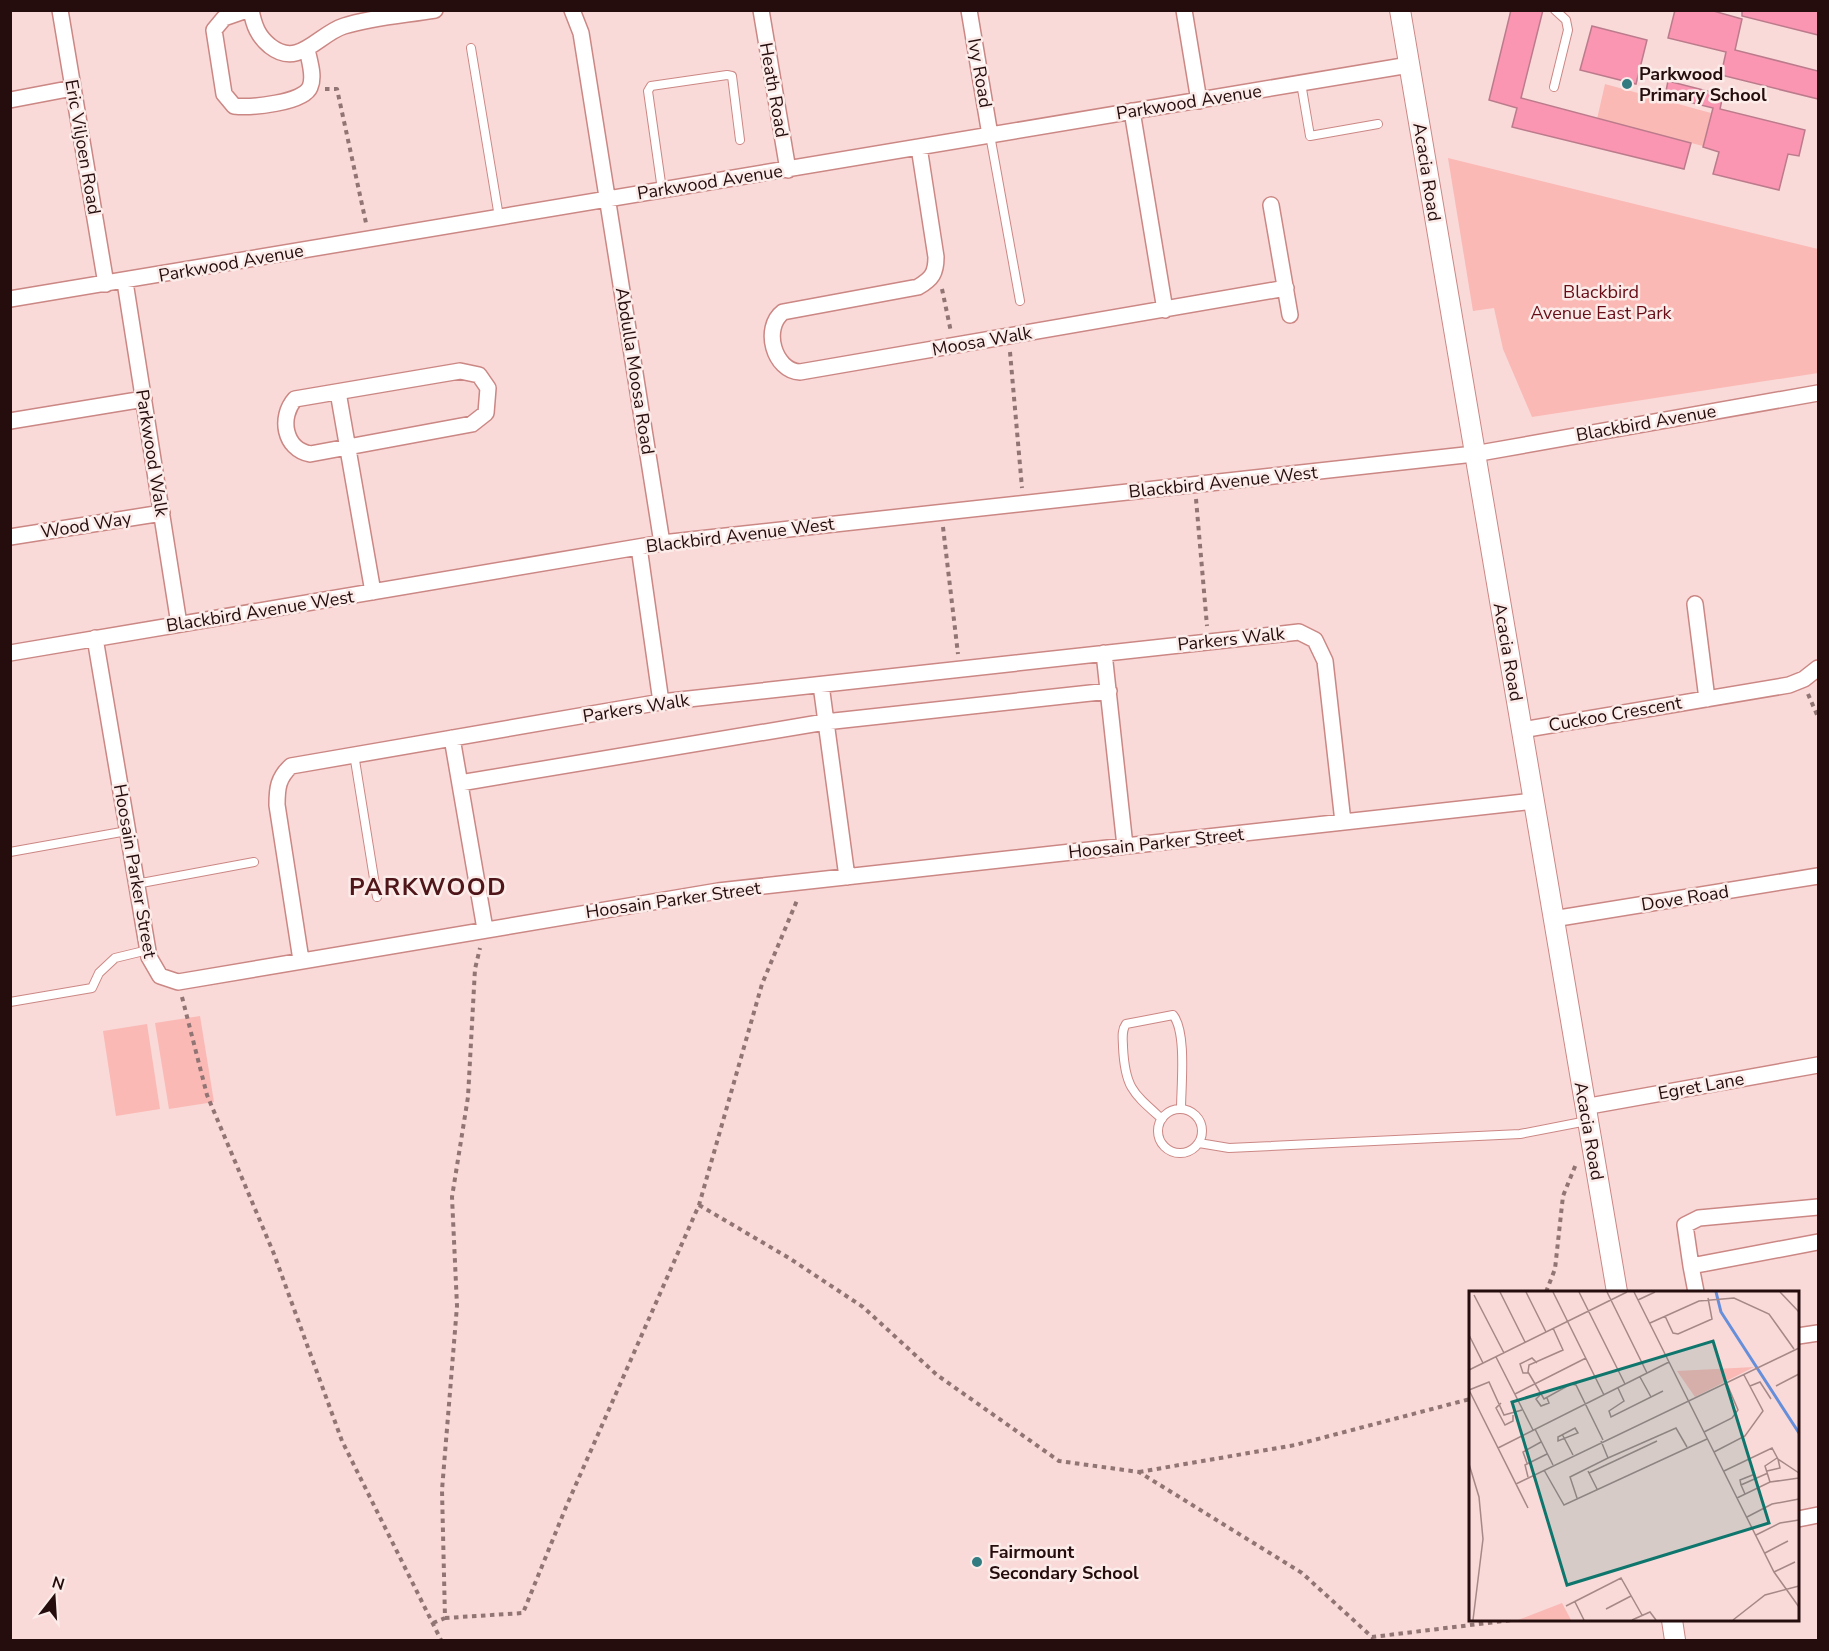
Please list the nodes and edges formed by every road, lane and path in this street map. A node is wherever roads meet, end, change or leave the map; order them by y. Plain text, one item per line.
1 (60, 10) edge
2 (249, 10) edge
3 (435, 10) edge
4 (572, 10) edge
5 (761, 10) edge
6 (969, 10) edge
7 (1184, 10) edge
8 (1400, 10) edge
9 (1555, 10) edge
10 (471, 48) dead end
11 (307, 49) junction
12 (1409, 65) junction
13 (1301, 83) junction
14 (1554, 87) dead end
15 (73, 88) junction
16 (310, 88) junction
17 (10, 100) edge
18 (1199, 101) junction
19 (1132, 111) junction
20 (1378, 124) dead end
21 (990, 135) junction
22 (740, 140) dead end
23 (920, 147) junction
24 (788, 170) junction
25 (662, 190) junction
26 (607, 200) junction
27 (1271, 205) dead end
28 (498, 218) junction
29 (367, 227) dead end
30 (935, 272) junction
31 (125, 282) junction
32 (106, 284) junction
33 (1286, 288) junction
34 (10, 299) edge
35 (1020, 301) dead end
36 (1165, 310) junction
37 (1290, 315) dead end
38 (1009, 336) junction
39 (954, 346) junction
40 (338, 392) junction
41 (1818, 393) edge
42 (144, 399) junction
43 (10, 421) edge
44 (348, 449) junction
45 (1474, 454) junction
46 (1022, 492) dead end
47 (1196, 498) dead end
48 (162, 513) junction
49 (943, 526) dead end
50 (10, 537) edge
51 (662, 543) junction
52 (639, 547) junction
53 (373, 592) junction
54 (1695, 604) dead end
55 (179, 624) junction
56 (1208, 631) dead end
57 (95, 638) junction
58 (10, 653) edge
59 (1104, 653) junction
60 (1818, 668) edge
61 (960, 669) junction
62 (1804, 679) junction
63 (821, 685) junction
64 (1109, 691) junction
65 (1707, 699) junction
66 (661, 702) junction
67 (1818, 717) edge
68 (825, 722) junction
69 (1522, 730) junction
70 (452, 738) junction
71 (354, 754) junction
72 (460, 783) junction
73 (1534, 801) junction
74 (1343, 822) junction
75 (127, 831) junction
76 (1125, 846) junction
77 (10, 852) edge
78 (254, 862) dead end
79 (1818, 876) edge
80 (847, 877) junction
81 (803, 882) junction
82 (136, 884) junction
83 (377, 897) dead end
84 (1552, 920) junction
85 (485, 929) junction
86 (148, 950) junction
87 (300, 960) junction
88 (178, 982) junction
89 (10, 1002) edge
90 (1818, 1065) edge
91 (1181, 1109) junction
92 (1586, 1114) junction
93 (1162, 1119) junction
94 (1199, 1143) junction
95 (1578, 1162) dead end
96 (699, 1205) junction
97 (1818, 1207) edge
98 (1818, 1242) edge
99 (1691, 1266) junction
100 (1547, 1291) edge
101 (1617, 1291) edge
102 (1696, 1291) edge
103 (1818, 1332) edge
104 (1799, 1336) edge
105 (1469, 1399) edge
106 (1138, 1473) junction
107 (1818, 1515) edge
108 (1799, 1519) edge
109 (446, 1618) junction
110 (1504, 1621) edge
111 (1672, 1621) edge
112 (433, 1623) junction
113 (441, 1641) edge
114 (1676, 1641) edge

1 - 15 street, Eric Viljoen Road
2 - 11 street
2 - 16 street
3 - 11 street
4 - 26 street, Abdulla Moosa Road
5 - 24 street, Heath Road
6 - 21 street, Ivy Road
7 - 18 street
8 - 12 street, Acacia Road
9 - 14 lane
10 - 28 lane
11 - 16 street
12 - 13 street, Parkwood Avenue
12 - 45 street, Acacia Road
13 - 18 street, Parkwood Avenue
13 - 20 lane
15 - 17 street
15 - 32 street, Eric Viljoen Road
16 - 29 path
18 - 19 street, Parkwood Avenue
19 - 21 street, Parkwood Avenue
19 - 36 street
21 - 23 street, Parkwood Avenue
21 - 35 lane
22 - 25 lane
23 - 24 street, Parkwood Avenue
23 - 30 street
24 - 25 street, Parkwood Avenue
25 - 26 street, Parkwood Avenue
26 - 28 street, Parkwood Avenue
26 - 51 street, Abdulla Moosa Road
27 - 33 street
28 - 31 street, Parkwood Avenue
30 - 39 path
30 - 39 street, Moosa Walk
31 - 32 street, Parkwood Avenue
31 - 42 street, Parkwood Walk
32 - 34 street, Parkwood Avenue
33 - 36 street, Moosa Walk
33 - 37 street
36 - 38 street, Moosa Walk
38 - 39 street, Moosa Walk
38 - 46 path
40 - 44 street
40 - 44 street
40 - 44 street
41 - 45 street, Blackbird Avenue
42 - 43 street
42 - 48 street, Parkwood Walk
44 - 53 street
45 - 51 street, Blackbird Avenue West
45 - 69 street, Acacia Road
47 - 56 path
48 - 50 street, Wood Way
48 - 55 street, Parkwood Walk
49 - 61 path
51 - 52 street, Blackbird Avenue West
52 - 53 street, Blackbird Avenue West
52 - 66 street
53 - 55 street, Blackbird Avenue West
54 - 65 street, Cuckoo Crescent
55 - 57 street, Blackbird Avenue West
57 - 58 street, Blackbird Avenue West
57 - 75 street, Hoosain Parker Street
59 - 61 street, Parkers Walk
59 - 64 street
59 - 74 street, Parkers Walk
60 - 62 street, Cuckoo Crescent
61 - 63 street, Parkers Walk
62 - 65 street, Cuckoo Crescent
62 - 67 path
63 - 66 street, Parkers Walk
63 - 68 street
64 - 68 street
64 - 76 street
65 - 69 street, Cuckoo Crescent
66 - 70 street, Parkers Walk
68 - 72 street
68 - 80 street
69 - 73 street, Acacia Road
70 - 71 street, Parkers Walk
70 - 72 street
71 - 83 lane
71 - 87 street, Parkers Walk
72 - 85 street
73 - 74 street, Hoosain Parker Street
73 - 84 street, Acacia Road
74 - 76 street, Hoosain Parker Street
75 - 77 lane
75 - 82 street, Hoosain Parker Street
76 - 80 street, Hoosain Parker Street
78 - 82 lane
79 - 84 street, Dove Road
80 - 81 street, Hoosain Parker Street
81 - 85 street, Hoosain Parker Street
81 - 96 path
82 - 86 street, Hoosain Parker Street
84 - 92 street, Acacia Road
85 - 87 street, Hoosain Parker Street
85 - 109 path
86 - 88 street, Hoosain Parker Street
86 - 89 lane
87 - 88 street, Hoosain Parker Street
88 - 112 path
90 - 92 street, Egret Lane
91 - 93 lane
91 - 93 lane
91 - 94 lane
92 - 94 lane
92 - 101 street, Acacia Road
93 - 94 lane
95 - 100 path
96 - 106 path
96 - 109 path
97 - 99 street
98 - 99 street
99 - 102 street
103 - 104 street
105 - 106 path
106 - 110 path
107 - 108 street
109 - 112 path
111 - 114 street
112 - 113 path

